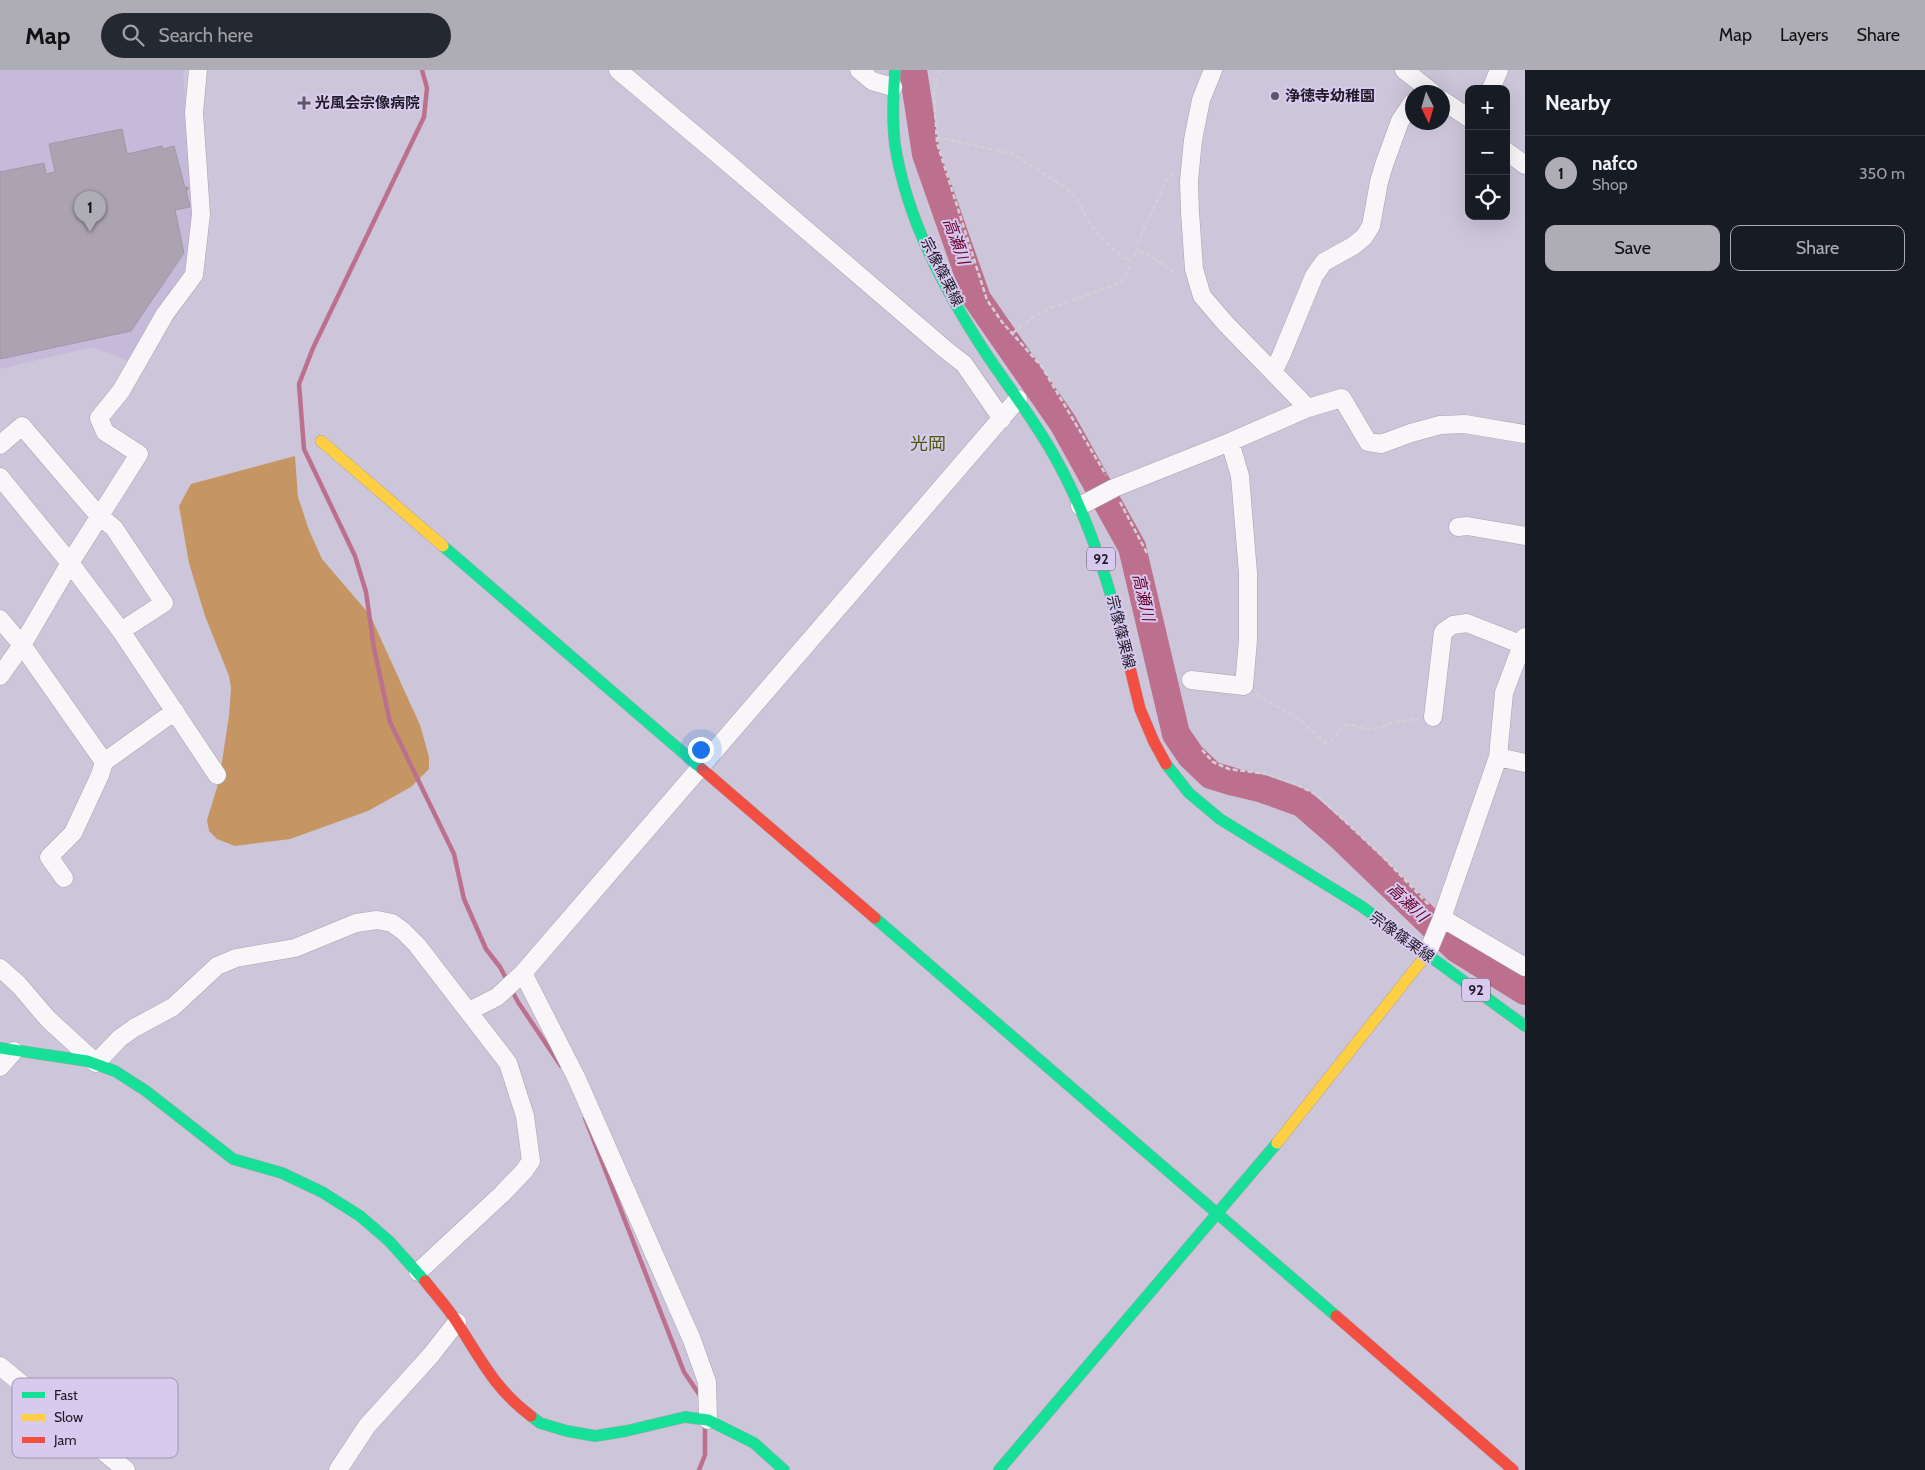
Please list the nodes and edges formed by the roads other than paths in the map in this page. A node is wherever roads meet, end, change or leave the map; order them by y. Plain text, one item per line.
1 (198, 70) edge
2 (618, 70) edge
3 (858, 70) edge
4 (1213, 70) edge
5 (1404, 70) edge
6 (1499, 70) edge
7 (894, 78) edge
8 (1419, 85) edge
9 (1493, 85) edge
10 (1450, 105) edge
11 (1405, 114) edge
12 (1465, 115) edge
13 (1510, 154) edge
14 (1525, 165) edge
15 (1273, 372) junction
16 (1018, 399) junction
17 (1308, 408) junction
18 (1002, 419) junction
19 (1525, 434) edge
20 (321, 441) dead end
21 (1230, 442) junction
22 (0, 444) edge
23 (0, 477) edge
24 (1080, 506) junction
25 (100, 516) junction
26 (1458, 527) dead end
27 (1525, 536) edge
28 (70, 563) junction
29 (0, 619) edge
30 (121, 630) junction
31 (1524, 643) edge
32 (22, 645) junction
33 (0, 676) edge
34 (1191, 680) dead end
35 (175, 711) junction
36 (1433, 717) road end
37 (1498, 757) junction
38 (104, 762) junction
39 (1525, 762) edge
40 (700, 767) junction
41 (217, 774) dead end
42 (64, 878) dead end
43 (1441, 921) junction
44 (1429, 948) junction
45 (0, 968) edge
46 (1525, 968) edge
47 (523, 972) junction
48 (468, 1012) junction
49 (1525, 1026) edge
50 (7, 1050) edge
51 (96, 1063) junction
52 (0, 1067) edge
53 (1218, 1212) junction
54 (418, 1272) junction
55 (457, 1322) junction
56 (0, 1366) edge
57 (15, 1378) edge
58 (708, 1420) junction
59 (111, 1458) edge
60 (126, 1470) edge
61 (338, 1470) edge
62 (784, 1470) edge
63 (999, 1470) edge
64 (1513, 1470) edge

1 - 25 street
2 - 18 street
3 - 7 street
4 - 15 street
5 - 8 street
6 - 9 street
7 - 16 street, 宗像篠栗線 / 92
10 - 12 street
11 - 15 street
13 - 14 street
15 - 17 street
16 - 18 street
16 - 24 street, 宗像篠栗線 / 92
17 - 19 street
17 - 21 street
18 - 40 street
20 - 40 street
21 - 24 street
21 - 34 street
22 - 25 street
23 - 28 street
24 - 44 street, 宗像篠栗線 / 92
25 - 28 street
25 - 30 street
26 - 27 street
28 - 30 street
28 - 32 street
29 - 32 street
30 - 35 street
31 - 36 street
31 - 37 street
32 - 33 street
32 - 38 street
35 - 38 street
35 - 41 street
37 - 39 street
37 - 43 street
38 - 42 street
40 - 47 street
40 - 53 street
43 - 44 street
43 - 46 street
44 - 49 street, 宗像篠栗線 / 92
44 - 53 street
45 - 51 street
47 - 48 street
47 - 58 street
48 - 51 street
48 - 54 street
50 - 51 street
50 - 52 street
51 - 54 street
53 - 63 street
53 - 64 street
54 - 55 street
55 - 58 street
55 - 61 street
56 - 57 street
58 - 62 street
59 - 60 street

